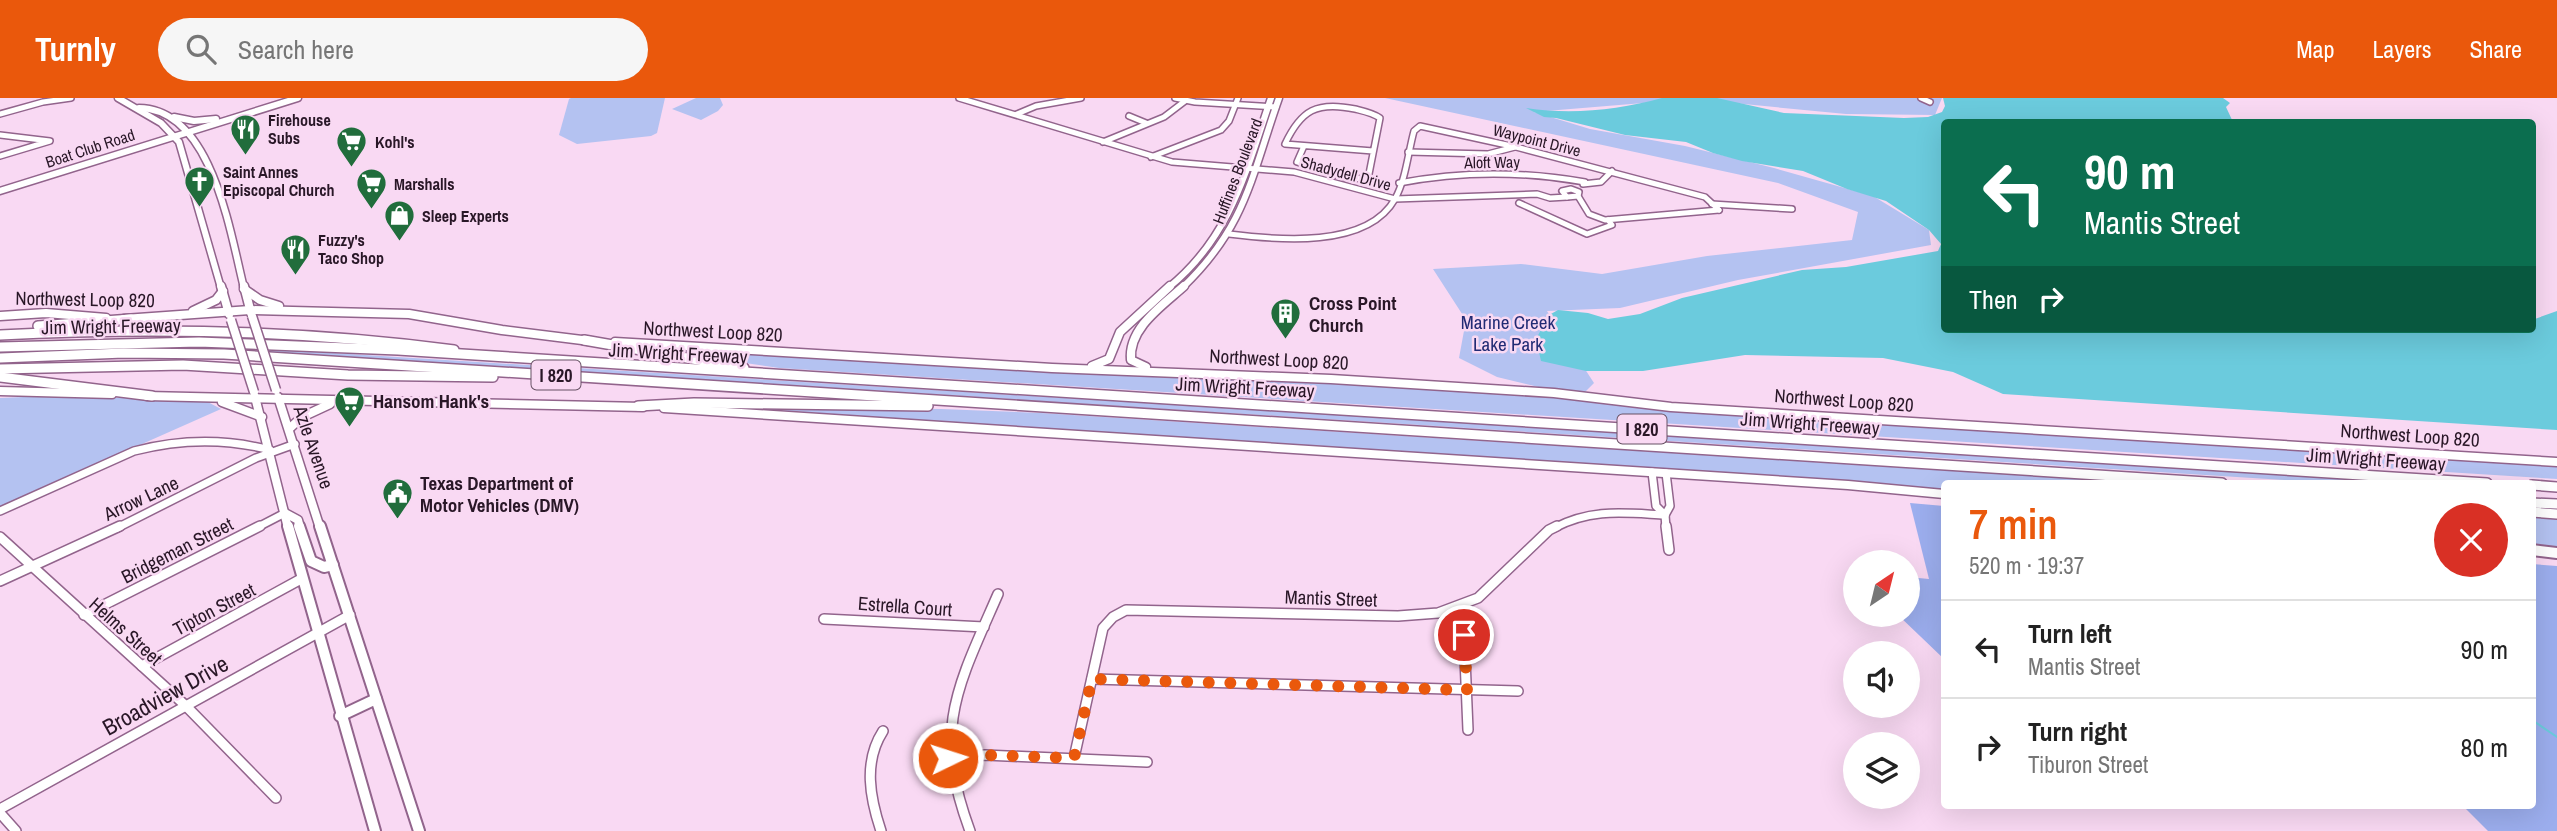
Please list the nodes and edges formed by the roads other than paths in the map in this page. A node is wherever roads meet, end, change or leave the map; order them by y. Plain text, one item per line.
1 (64, 98) edge
2 (71, 98) edge
3 (118, 98) edge
4 (289, 98) edge
5 (298, 98) edge
6 (959, 98) edge
7 (1081, 98) edge
8 (1175, 98) edge
9 (1238, 98) edge
10 (1271, 98) edge
11 (1279, 98) edge
12 (1921, 98) edge
13 (1185, 101) junction
14 (1930, 102) dead end
15 (1235, 105) junction
16 (1272, 107) junction
17 (139, 108) junction
18 (0, 112) edge
19 (161, 113) junction
20 (1017, 114) junction
21 (1129, 116) dead end
22 (226, 119) junction
23 (1147, 124) junction
24 (165, 126) junction
25 (189, 131) junction
26 (0, 135) edge
27 (175, 135) junction
28 (201, 139) junction
29 (1103, 142) junction
30 (1304, 146) junction
31 (1516, 147) junction
32 (182, 149) junction
33 (1373, 151) junction
34 (123, 152) junction
35 (1408, 152) junction
36 (0, 156) edge
37 (1151, 157) junction
38 (1251, 168) junction
39 (1612, 171) junction
40 (211, 177) junction
41 (192, 181) junction
42 (1585, 182) junction
43 (1399, 183) junction
44 (1575, 189) junction
45 (0, 191) edge
46 (215, 191) junction
47 (196, 196) junction
48 (1567, 197) junction
49 (1578, 197) junction
50 (1395, 199) junction
51 (1519, 203) dead end
52 (1712, 204) junction
53 (1792, 209) dead end
54 (1608, 220) junction
55 (1219, 233) junction
56 (1229, 234) junction
57 (244, 289) junction
58 (223, 291) junction
59 (1146, 306) junction
60 (294, 310) junction
61 (1158, 310) junction
62 (251, 313) junction
63 (229, 315) junction
64 (0, 316) edge
65 (181, 316) junction
66 (131, 320) junction
67 (0, 333) edge
68 (583, 340) junction
69 (0, 347) edge
70 (0, 358) edge
71 (482, 358) junction
72 (1052, 368) junction
73 (0, 369) edge
74 (1154, 370) junction
75 (533, 374) junction
76 (796, 376) junction
77 (0, 377) edge
78 (276, 390) joint
79 (0, 391) edge
80 (152, 396) junction
81 (255, 396) junction
82 (207, 398) junction
83 (280, 400) junction
84 (340, 401) junction
85 (638, 406) junction
86 (1039, 407) junction
87 (262, 417) junction
88 (290, 428) junction
89 (295, 444) junction
90 (270, 450) junction
91 (2557, 462) edge
92 (1652, 472) junction
93 (1666, 473) junction
94 (2175, 480) edge
95 (2440, 480) edge
96 (2536, 485) edge
97 (2557, 487) edge
98 (1941, 494) edge
99 (2536, 503) edge
100 (2557, 504) edge
101 (0, 511) edge
102 (2536, 512) edge
103 (285, 513) junction
104 (2557, 514) edge
105 (1664, 515) junction
106 (0, 537) edge
107 (1669, 550) dead end
108 (2536, 550) edge
109 (2557, 553) edge
110 (333, 565) junction
111 (32, 567) junction
112 (301, 579) junction
113 (0, 582) edge
114 (998, 594) dead end
115 (1451, 610) junction
116 (84, 615) junction
117 (350, 615) junction
118 (824, 619) dead end
119 (984, 627) junction
120 (317, 633) junction
121 (142, 666) junction
122 (1092, 679) junction
123 (1467, 690) junction
124 (1518, 691) dead end
125 (376, 699) junction
126 (186, 706) junction
127 (340, 716) junction
128 (1468, 730) dead end
129 (883, 731) dead end
130 (948, 758) junction
131 (1074, 758) junction
132 (1147, 762) dead end
133 (275, 798) dead end
134 (0, 811) edge
135 (16, 831) edge
136 (375, 831) edge
137 (419, 831) edge
138 (881, 831) edge
139 (970, 831) edge

1 - 2 street
1 - 18 street
3 - 17 main road, Azle Avenue
4 - 22 main road, Boat Club Road
5 - 22 main road, Boat Club Road
6 - 20 street, Shadydell Drive
7 - 20 street
8 - 13 street
9 - 15 street
10 - 16 main road, Huffines Boulevard
11 - 16 main road, Huffines Boulevard
12 - 14 street
13 - 15 street
13 - 23 street
15 - 16 street
15 - 37 street
16 - 38 main road, Huffines Boulevard
17 - 19 main road, Azle Avenue
17 - 24 main road, Azle Avenue
19 - 22 main road
19 - 25 main road, Azle Avenue
20 - 29 street, Shadydell Drive
21 - 23 street
22 - 25 main road, Boat Club Road
22 - 28 main road
23 - 29 street
24 - 27 main road, Azle Avenue
24 - 34 main road
25 - 27 main road, Boat Club Road
25 - 28 main road, Azle Avenue
26 - 36 street
27 - 32 main road, Azle Avenue
27 - 34 main road, Boat Club Road
28 - 40 main road, Azle Avenue
29 - 37 street, Shadydell Drive
30 - 33 street
30 - 33 street
30 - 33 street, Huffines Boulevard
31 - 35 street
31 - 35 street, Waypoint Drive
31 - 39 street, Waypoint Drive
32 - 34 main road
32 - 41 main road, Azle Avenue
34 - 45 main road, Boat Club Road
35 - 43 street, Waypoint Drive
37 - 38 street, Shadydell Drive
38 - 50 street, Shadydell Drive
38 - 55 main road, Huffines Boulevard
38 - 56 main road, Huffines Boulevard
39 - 42 street
39 - 52 street, Waypoint Drive
40 - 41 main road
40 - 46 main road, Azle Avenue
41 - 47 main road, Azle Avenue
42 - 43 street, Aloft Way
42 - 44 street
43 - 50 street, Waypoint Drive
44 - 48 street
44 - 49 street
46 - 47 main road
46 - 57 main road, Azle Avenue
47 - 58 main road, Azle Avenue
48 - 49 street, Shadydell Drive
48 - 50 street, Shadydell Drive
49 - 54 street
50 - 56 street
51 - 54 street
52 - 53 street
52 - 54 street, Waypoint Drive
55 - 56 main road
55 - 59 main road, Huffines Boulevard
56 - 61 main road, Huffines Boulevard
57 - 60 main road
57 - 62 main road, Azle Avenue
58 - 63 main road, Azle Avenue
58 - 65 main road
59 - 61 main road
59 - 72 main road, Huffines Boulevard
60 - 62 main road, Northwest Loop 820
60 - 68 main road, Northwest Loop 820
61 - 74 main road, Huffines Boulevard
62 - 63 main road, Northwest Loop 820
62 - 78 main road, Azle Avenue, bridge
63 - 65 main road, Northwest Loop 820
63 - 81 main road, Azle Avenue, bridge
64 - 66 main road, Northwest Loop 820
65 - 66 main road, Northwest Loop 820
66 - 67 highway
67 - 71 highway
68 - 72 main road, Northwest Loop 820
68 - 76 highway
69 - 71 highway, Jim Wright Freeway / I 820
70 - 75 highway, Jim Wright Freeway / I 820
71 - 76 highway, Jim Wright Freeway / I 820
72 - 74 main road, Northwest Loop 820
73 - 75 highway
74 - 91 main road, Northwest Loop 820
75 - 86 highway, Jim Wright Freeway / I 820
76 - 95 highway, Jim Wright Freeway / I 820
77 - 80 highway
78 - 83 main road, Azle Avenue
79 - 80 main road
80 - 82 main road
81 - 82 main road
81 - 83 main road
81 - 87 main road, Azle Avenue
82 - 87 main road
83 - 84 main road
83 - 88 main road, Azle Avenue
84 - 85 main road
84 - 88 main road
85 - 86 highway
85 - 92 main road
86 - 94 highway, Jim Wright Freeway / I 820
87 - 90 main road, Azle Avenue
88 - 89 main road, Azle Avenue
89 - 90 street, Arrow Lane
89 - 110 main road, Azle Avenue
90 - 101 street
90 - 103 main road, Azle Avenue
90 - 111 street, Arrow Lane
92 - 93 main road
92 - 105 street
93 - 98 main road
93 - 105 street
96 - 97 highway
99 - 100 highway
102 - 104 highway
103 - 110 main road
103 - 112 main road, Azle Avenue
103 - 116 street, Bridgeman Street
105 - 107 street
105 - 115 street, Mantis Street
106 - 111 street, Helms Street
108 - 109 main road
110 - 117 main road, Azle Avenue
111 - 113 street, Arrow Lane
111 - 116 street, Helms Street
112 - 120 main road, Azle Avenue
112 - 121 street, Tipton Street
114 - 119 street
115 - 122 street, Mantis Street
115 - 123 street
116 - 121 street, Helms Street
117 - 120 street, Broadview Drive
117 - 125 main road, Azle Avenue
118 - 119 street, Estrella Court
119 - 130 street
120 - 126 street, Broadview Drive
120 - 127 main road, Azle Avenue
121 - 126 street, Helms Street
122 - 123 street
122 - 131 street, Mantis Street
123 - 124 street
123 - 128 street
125 - 127 main road
125 - 137 main road, Azle Avenue
126 - 133 street, Helms Street
126 - 134 street, Broadview Drive
127 - 136 main road, Azle Avenue
129 - 138 street
130 - 131 street
130 - 139 street
131 - 132 street
134 - 135 street

